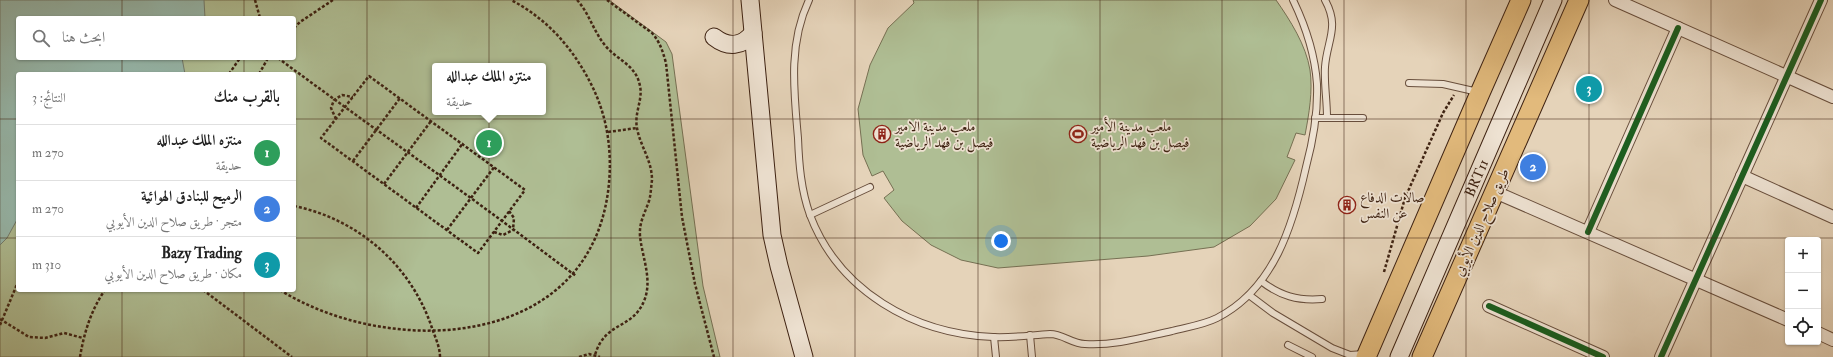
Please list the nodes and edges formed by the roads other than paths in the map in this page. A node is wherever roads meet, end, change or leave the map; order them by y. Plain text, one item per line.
1 (750, 0) edge
2 (809, 0) edge
3 (1293, 0) edge
4 (1325, 0) edge
5 (1521, 0) edge
6 (1554, 0) edge
7 (1579, 0) edge
8 (1615, 0) edge
9 (1821, 0) edge
10 (1678, 28) junction
11 (753, 33) junction
12 (714, 37) dead end
13 (1787, 76) junction
14 (1409, 83) dead end
15 (1480, 92) junction
16 (1833, 97) edge
17 (1327, 117) junction
18 (1315, 118) junction
19 (1363, 118) dead end
20 (1742, 176) junction
21 (870, 187) dead end
22 (1495, 192) junction
23 (810, 215) junction
24 (1833, 217) edge
25 (1588, 232) junction
26 (1696, 279) junction
27 (1261, 281) junction
28 (1249, 295) junction
29 (1322, 299) dead end
30 (1489, 306) dead end
31 (1785, 319) edge
32 (1821, 334) edge
33 (1030, 335) junction
34 (994, 337) junction
35 (1833, 340) edge
36 (1288, 345) dead end
37 (1367, 355) edge
38 (804, 357) edge
39 (996, 357) edge
40 (1032, 357) edge
41 (1312, 357) edge
42 (1399, 357) edge
43 (1422, 357) edge
44 (1603, 357) edge
45 (1661, 357) edge

1 - 11 main road
2 - 23 lane
3 - 18 lane
4 - 17 lane
5 - 15 main road
6 - 42 main road, BRT11
7 - 22 main road, طريق صلاح الدين الأيوبي
8 - 10 street
9 - 13 street
10 - 13 street
10 - 25 street
11 - 12 main road
11 - 38 main road
13 - 16 street
13 - 20 street
14 - 15 lane
15 - 37 main road
17 - 18 lane
17 - 19 lane
18 - 27 lane
20 - 24 street
20 - 26 street
21 - 23 lane
22 - 25 street
22 - 43 main road, طريق صلاح الدين الأيوبي
23 - 34 lane
25 - 26 street
26 - 31 street
26 - 45 street
27 - 28 lane
27 - 29 lane
28 - 33 lane
28 - 37 lane
30 - 44 street
32 - 35 street
33 - 34 lane
33 - 40 lane
34 - 39 lane
36 - 41 lane

